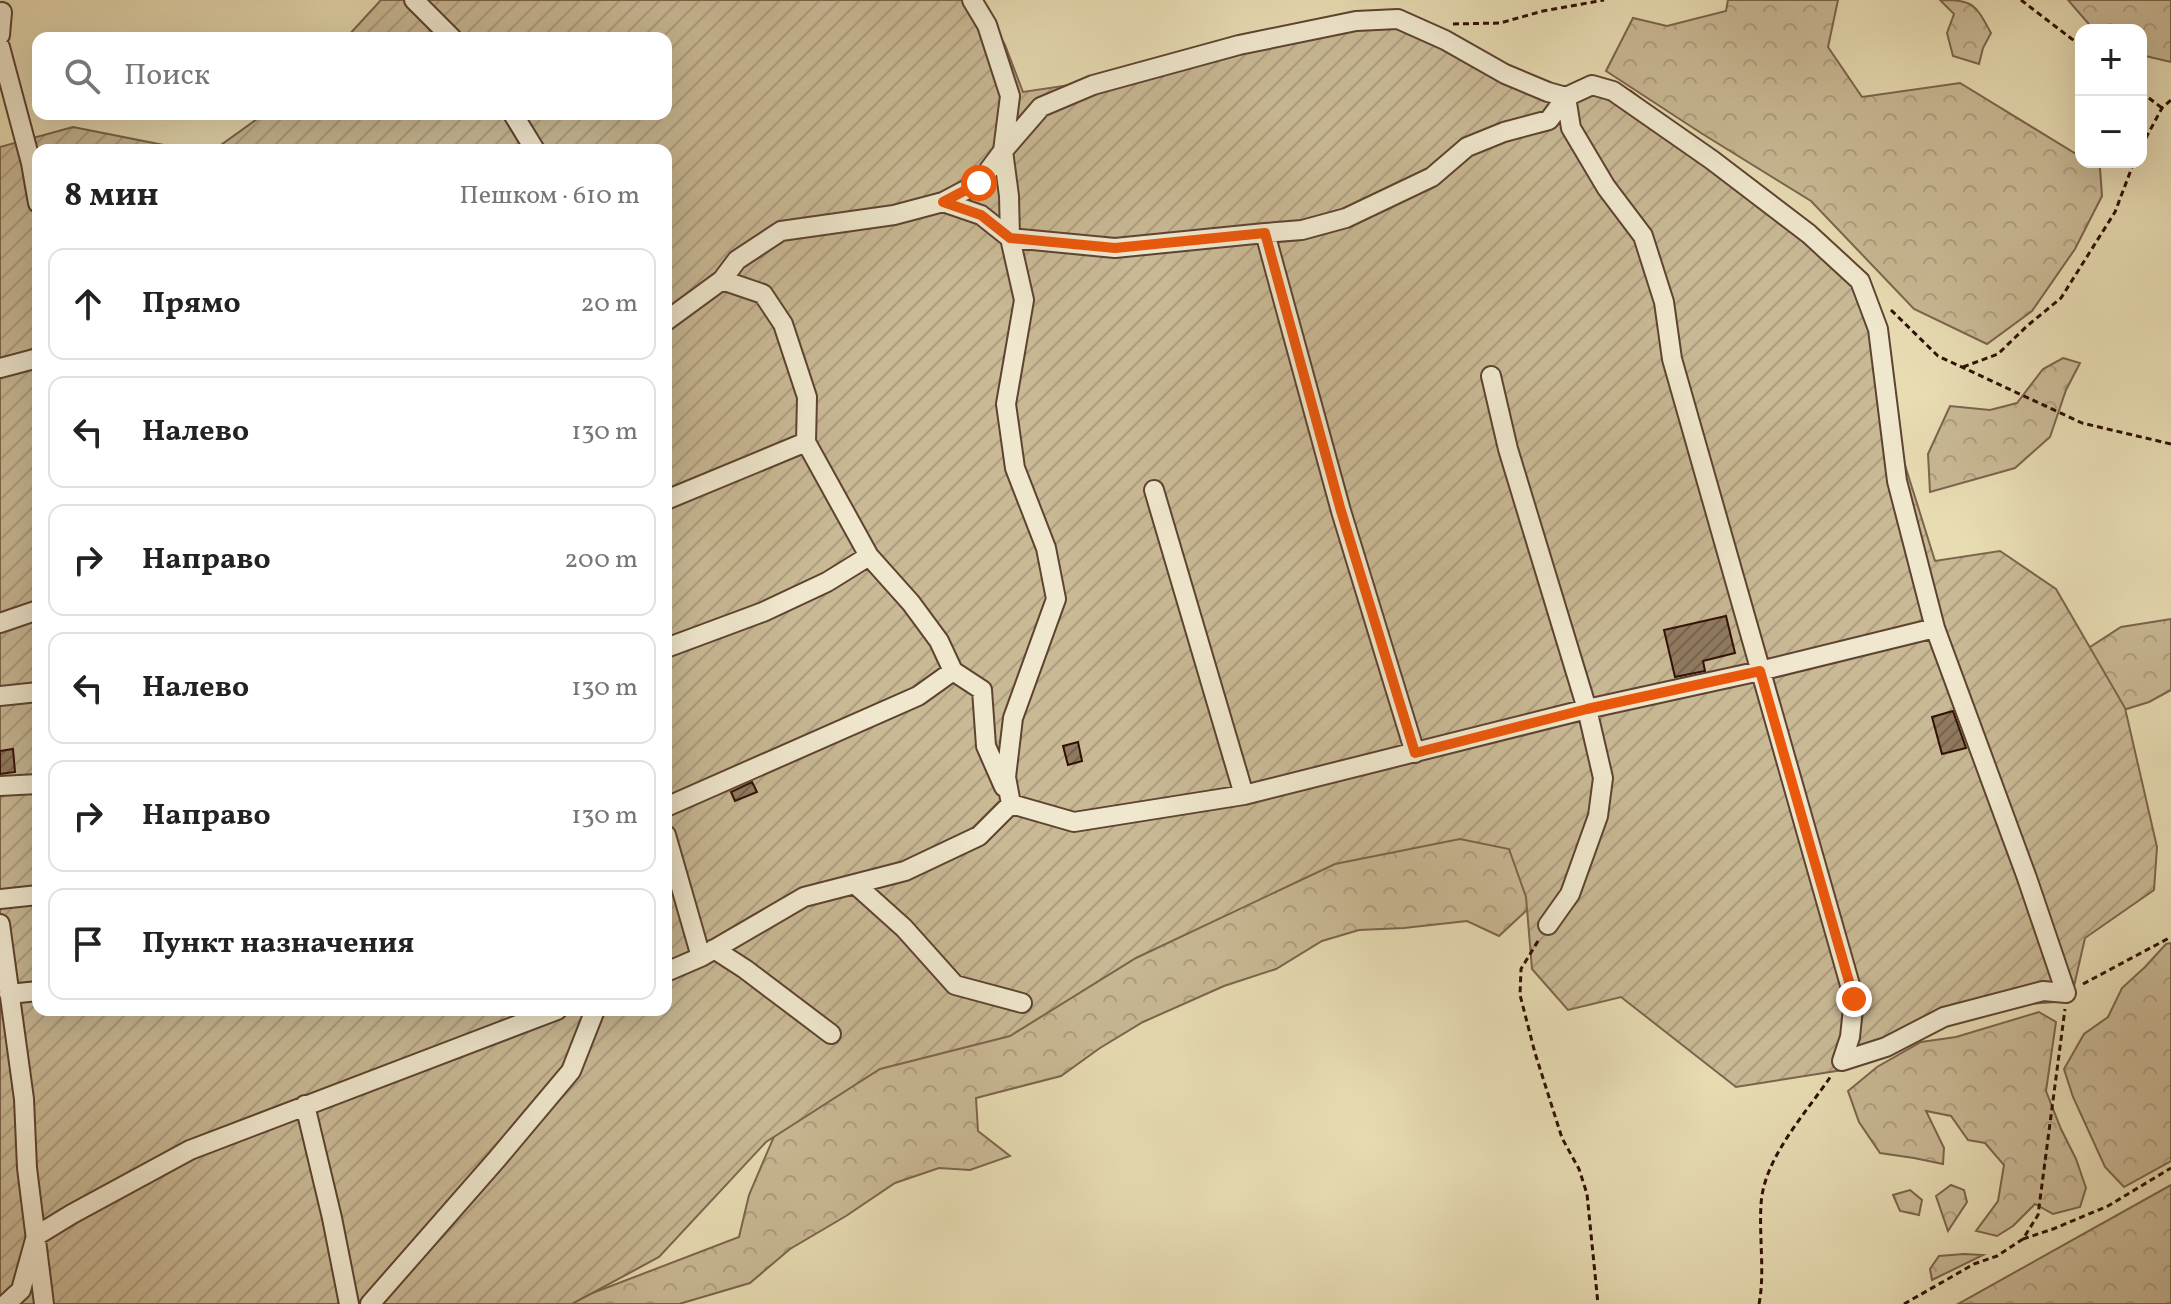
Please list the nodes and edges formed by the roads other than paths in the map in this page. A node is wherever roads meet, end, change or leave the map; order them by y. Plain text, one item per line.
1 (414, 0) edge
2 (972, 0) edge
3 (2, 12) dead end
4 (446, 32) edge
5 (0, 35) edge
6 (0, 47) edge
7 (1566, 97) junction
8 (517, 120) edge
9 (531, 144) edge
10 (1003, 151) junction
11 (32, 169) edge
12 (943, 202) junction
13 (1265, 233) junction
14 (1010, 238) junction
15 (722, 280) junction
16 (672, 317) edge
17 (32, 360) edge
18 (0, 368) edge
19 (1491, 376) dead end
20 (806, 442) junction
21 (1154, 490) dead end
22 (672, 498) edge
23 (869, 556) junction
24 (32, 612) edge
25 (0, 623) edge
26 (1935, 628) junction
27 (672, 646) edge
28 (953, 671) junction
29 (1760, 671) junction
30 (32, 693) edge
31 (0, 696) edge
32 (1587, 709) junction
33 (1415, 753) junction
34 (32, 784) edge
35 (0, 786) edge
36 (1244, 795) junction
37 (672, 804) edge
38 (1011, 804) junction
39 (672, 852) edge
40 (855, 884) junction
41 (32, 896) edge
42 (0, 899) edge
43 (0, 924) edge
44 (1548, 925) road end
45 (707, 953) junction
46 (672, 969) edge
47 (32, 992) edge
48 (9, 994) junction
49 (1022, 1003) dead end
50 (541, 1016) edge
51 (593, 1016) edge
52 (831, 1034) dead end
53 (305, 1105) junction
54 (36, 1236) junction
55 (6, 1304) edge
56 (44, 1304) edge
57 (349, 1304) edge
58 (370, 1304) edge

1 - 4 lane
2 - 10 lane
3 - 5 lane
6 - 11 lane
7 - 10 lane
7 - 13 lane
7 - 26 lane
7 - 29 lane
8 - 9 lane
10 - 12 lane
10 - 14 lane
12 - 14 lane
12 - 15 lane
13 - 14 lane
13 - 33 lane
14 - 38 lane
15 - 16 lane
15 - 20 lane
17 - 18 lane
19 - 32 lane
20 - 22 lane
20 - 23 lane
21 - 36 lane
23 - 27 lane
23 - 28 lane
24 - 25 lane
26 - 29 lane
26 - 29 lane
28 - 37 lane
28 - 38 lane
29 - 32 lane
30 - 31 lane
32 - 33 lane
32 - 44 lane
33 - 36 lane
34 - 35 lane
36 - 38 lane
38 - 40 lane
39 - 45 lane
40 - 45 lane
40 - 49 lane
41 - 42 lane
43 - 48 lane
45 - 46 lane
45 - 52 lane
47 - 48 lane
48 - 54 lane
50 - 53 lane
51 - 58 lane
53 - 54 lane
53 - 57 lane
54 - 55 lane
54 - 56 lane

